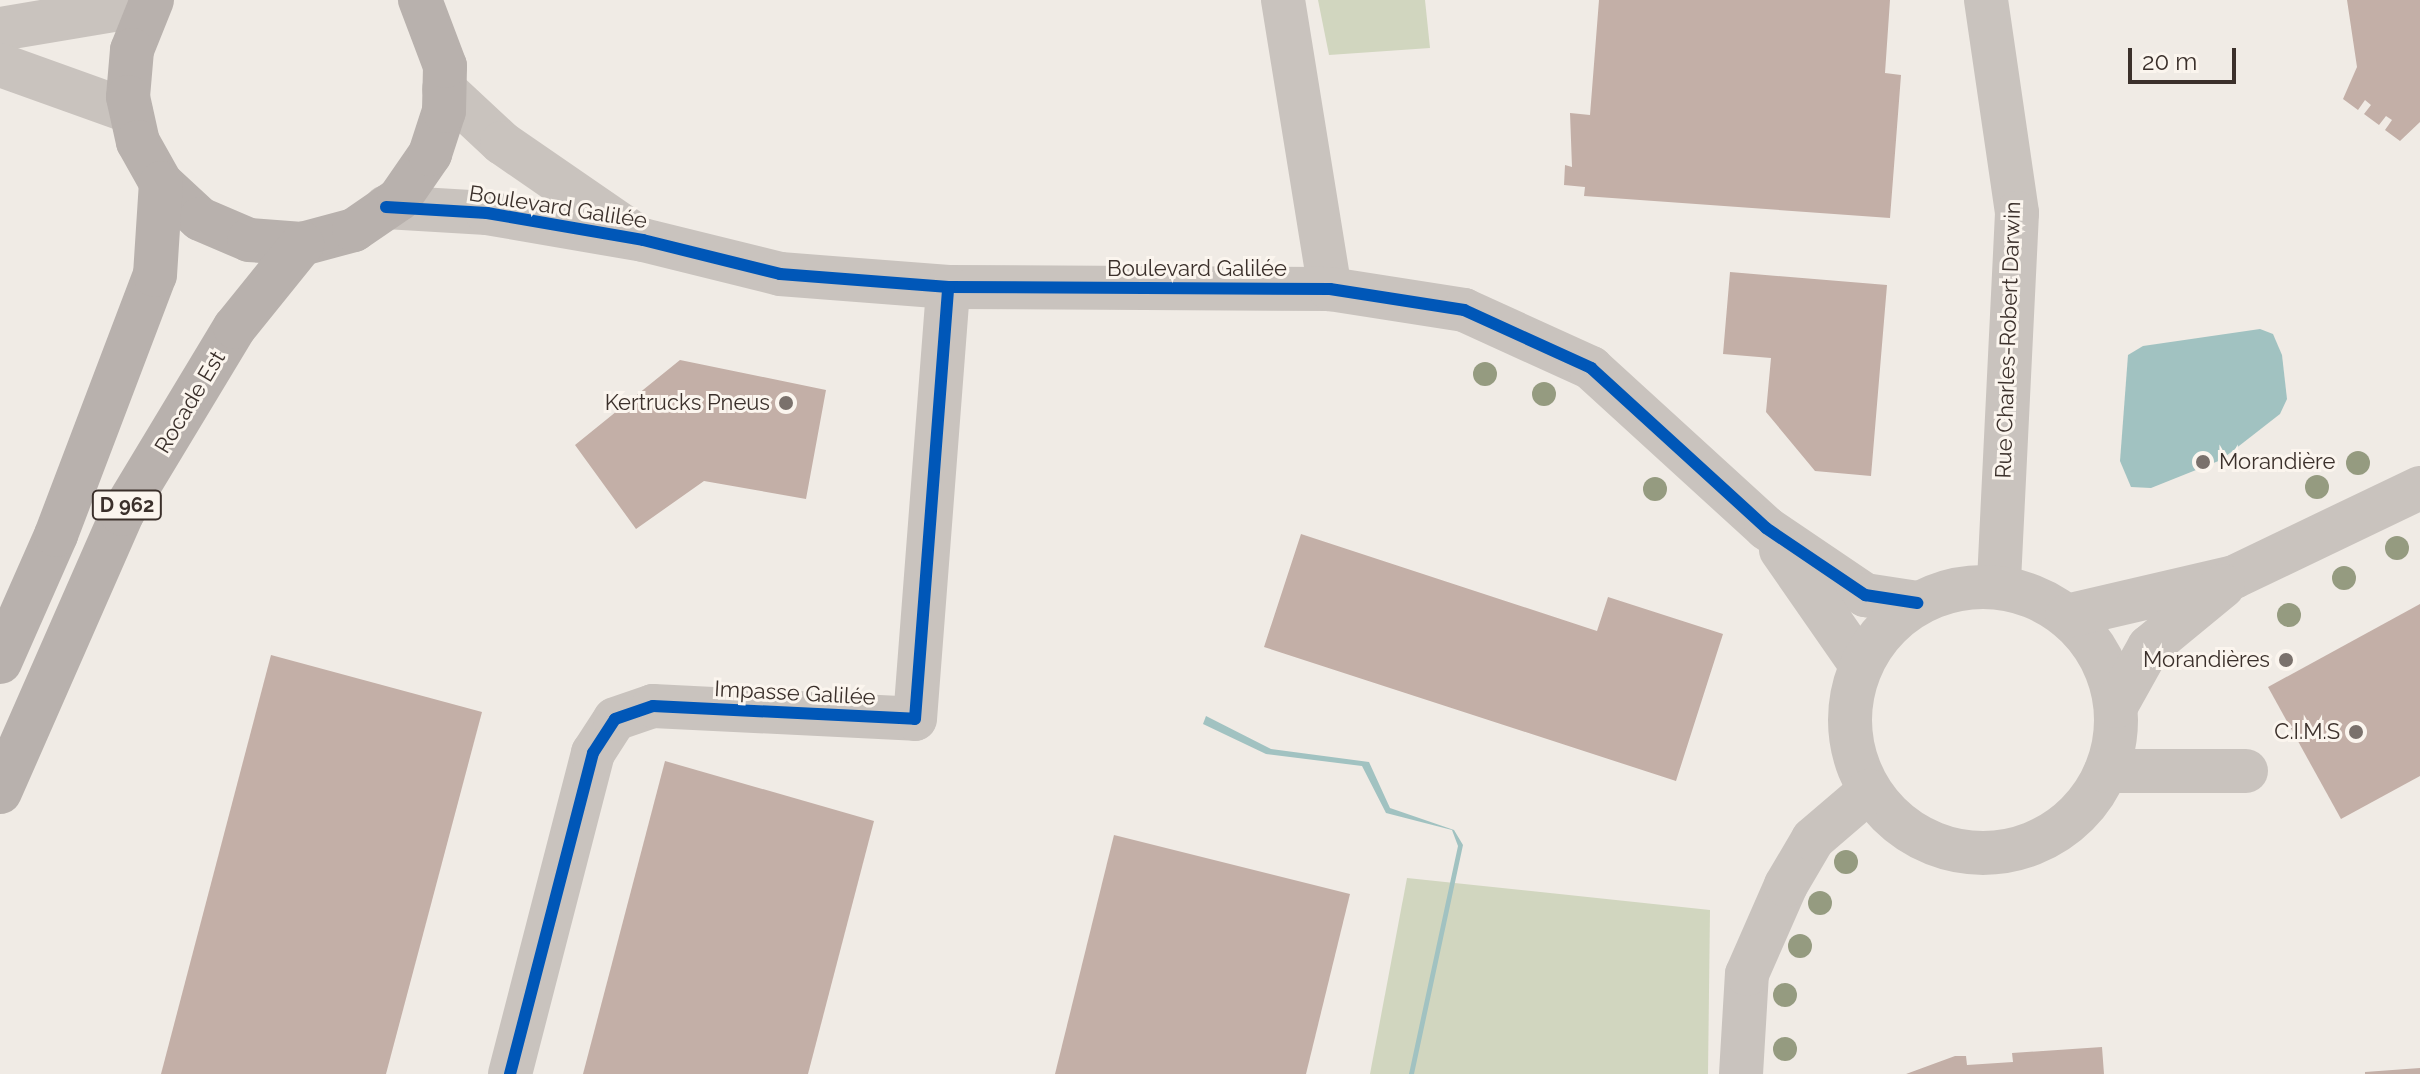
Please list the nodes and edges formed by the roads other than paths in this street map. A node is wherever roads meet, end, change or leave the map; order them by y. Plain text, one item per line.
1 (420, 0) edge
2 (1283, 0) edge
3 (1986, 0) edge
4 (151, 2) edge
5 (0, 29) edge
6 (0, 65) edge
7 (444, 89) junction
8 (131, 112) junction
9 (161, 183) junction
10 (386, 207) junction
11 (643, 240) junction
12 (302, 244) junction
13 (948, 287) junction
14 (1330, 289) junction
15 (2420, 488) edge
16 (1766, 528) junction
17 (2234, 577) junction
18 (1999, 587) junction
19 (1917, 603) junction
20 (2067, 616) junction
21 (0, 662) edge
22 (1861, 665) junction
23 (2116, 706) junction
24 (2106, 771) junction
25 (2246, 771) dead end
26 (1869, 791) junction
27 (0, 792) edge
28 (510, 1074) edge
29 (1741, 1074) edge

1 - 7 main road
2 - 14 street
3 - 18 street, Rue Charles-Robert Darwin
4 - 5 street
4 - 8 main road
6 - 8 street
7 - 10 main road
7 - 11 street, Boulevard Galilée
8 - 9 main road
9 - 12 main road
9 - 21 main road, D 962
10 - 11 street, Boulevard Galilée
10 - 12 main road
11 - 13 street, Boulevard Galilée
12 - 27 main road, Rocade Est / D 962
13 - 14 street, Boulevard Galilée
13 - 28 street, Impasse Galilée
14 - 16 street, Boulevard Galilée
15 - 17 street
16 - 19 street, Boulevard Galilée
16 - 22 street, Boulevard Galilée
17 - 20 street
17 - 23 street
18 - 19 street
18 - 20 street
19 - 22 street
20 - 23 street
22 - 26 street
23 - 24 street
24 - 25 street
24 - 26 street
26 - 29 street

